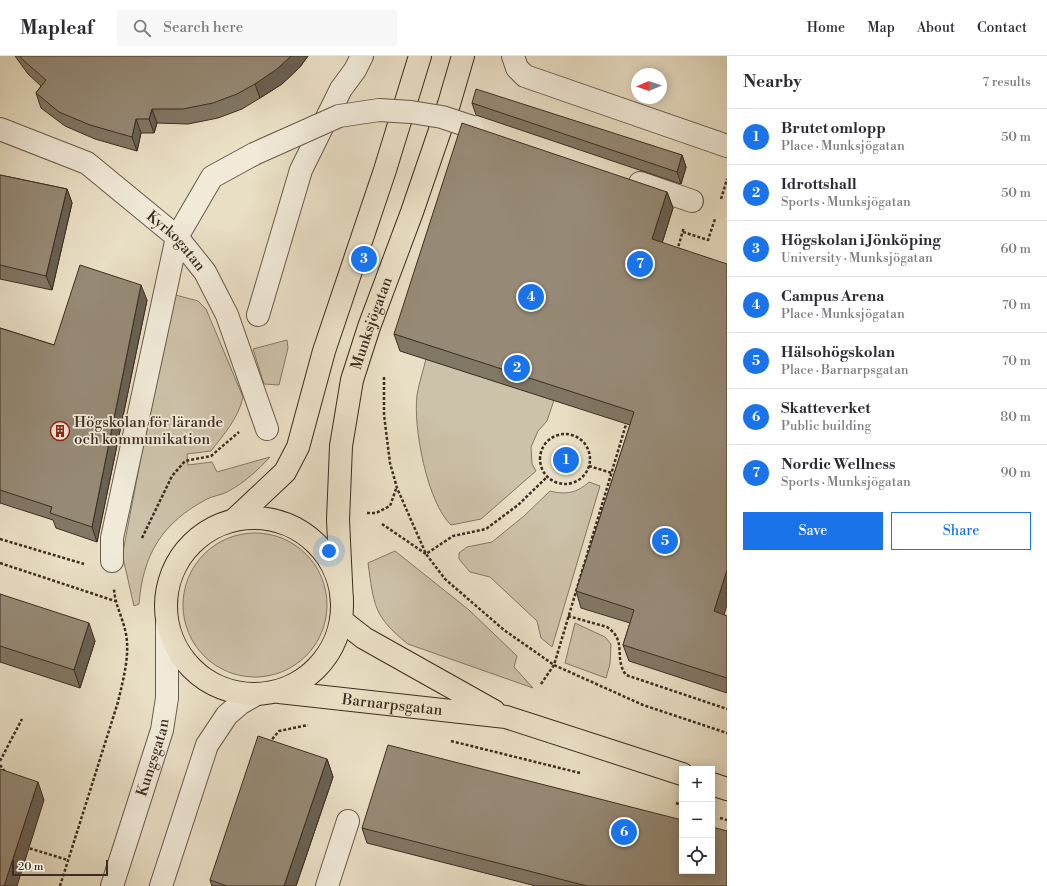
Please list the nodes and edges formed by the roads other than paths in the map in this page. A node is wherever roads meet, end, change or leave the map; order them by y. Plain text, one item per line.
1 (362, 56) edge
2 (420, 56) edge
3 (463, 56) edge
4 (513, 56) edge
5 (0, 129) edge
6 (494, 134) edge
7 (727, 146) edge
8 (619, 176) edge
9 (692, 201) road end
10 (177, 237) junction
11 (258, 315) dead end
12 (264, 420) road end
13 (235, 519) junction
14 (112, 561) road end
15 (342, 611) junction
16 (166, 624) junction
17 (278, 692) junction
18 (255, 695) junction
19 (506, 717) junction
20 (679, 773) edge
21 (715, 785) edge
22 (727, 789) edge
23 (348, 821) dead end
24 (112, 886) edge
25 (161, 886) edge
26 (327, 886) edge

1 - 11 street
2 - 13 main road
3 - 15 main road, Munksjögatan
4 - 7 street
5 - 10 street, Kyrkogatan
6 - 10 street, bridge
8 - 9 street
10 - 12 street, Kyrkogatan
10 - 14 street
13 - 15 main road
13 - 16 main road
15 - 17 main road
15 - 19 main road, Barnarpsgatan
16 - 18 main road
16 - 24 street, Kungsgatan
17 - 18 main road
17 - 19 main road, Barnarpsgatan
18 - 25 street
19 - 20 main road, Barnarpsgatan
21 - 22 main road
23 - 26 street

